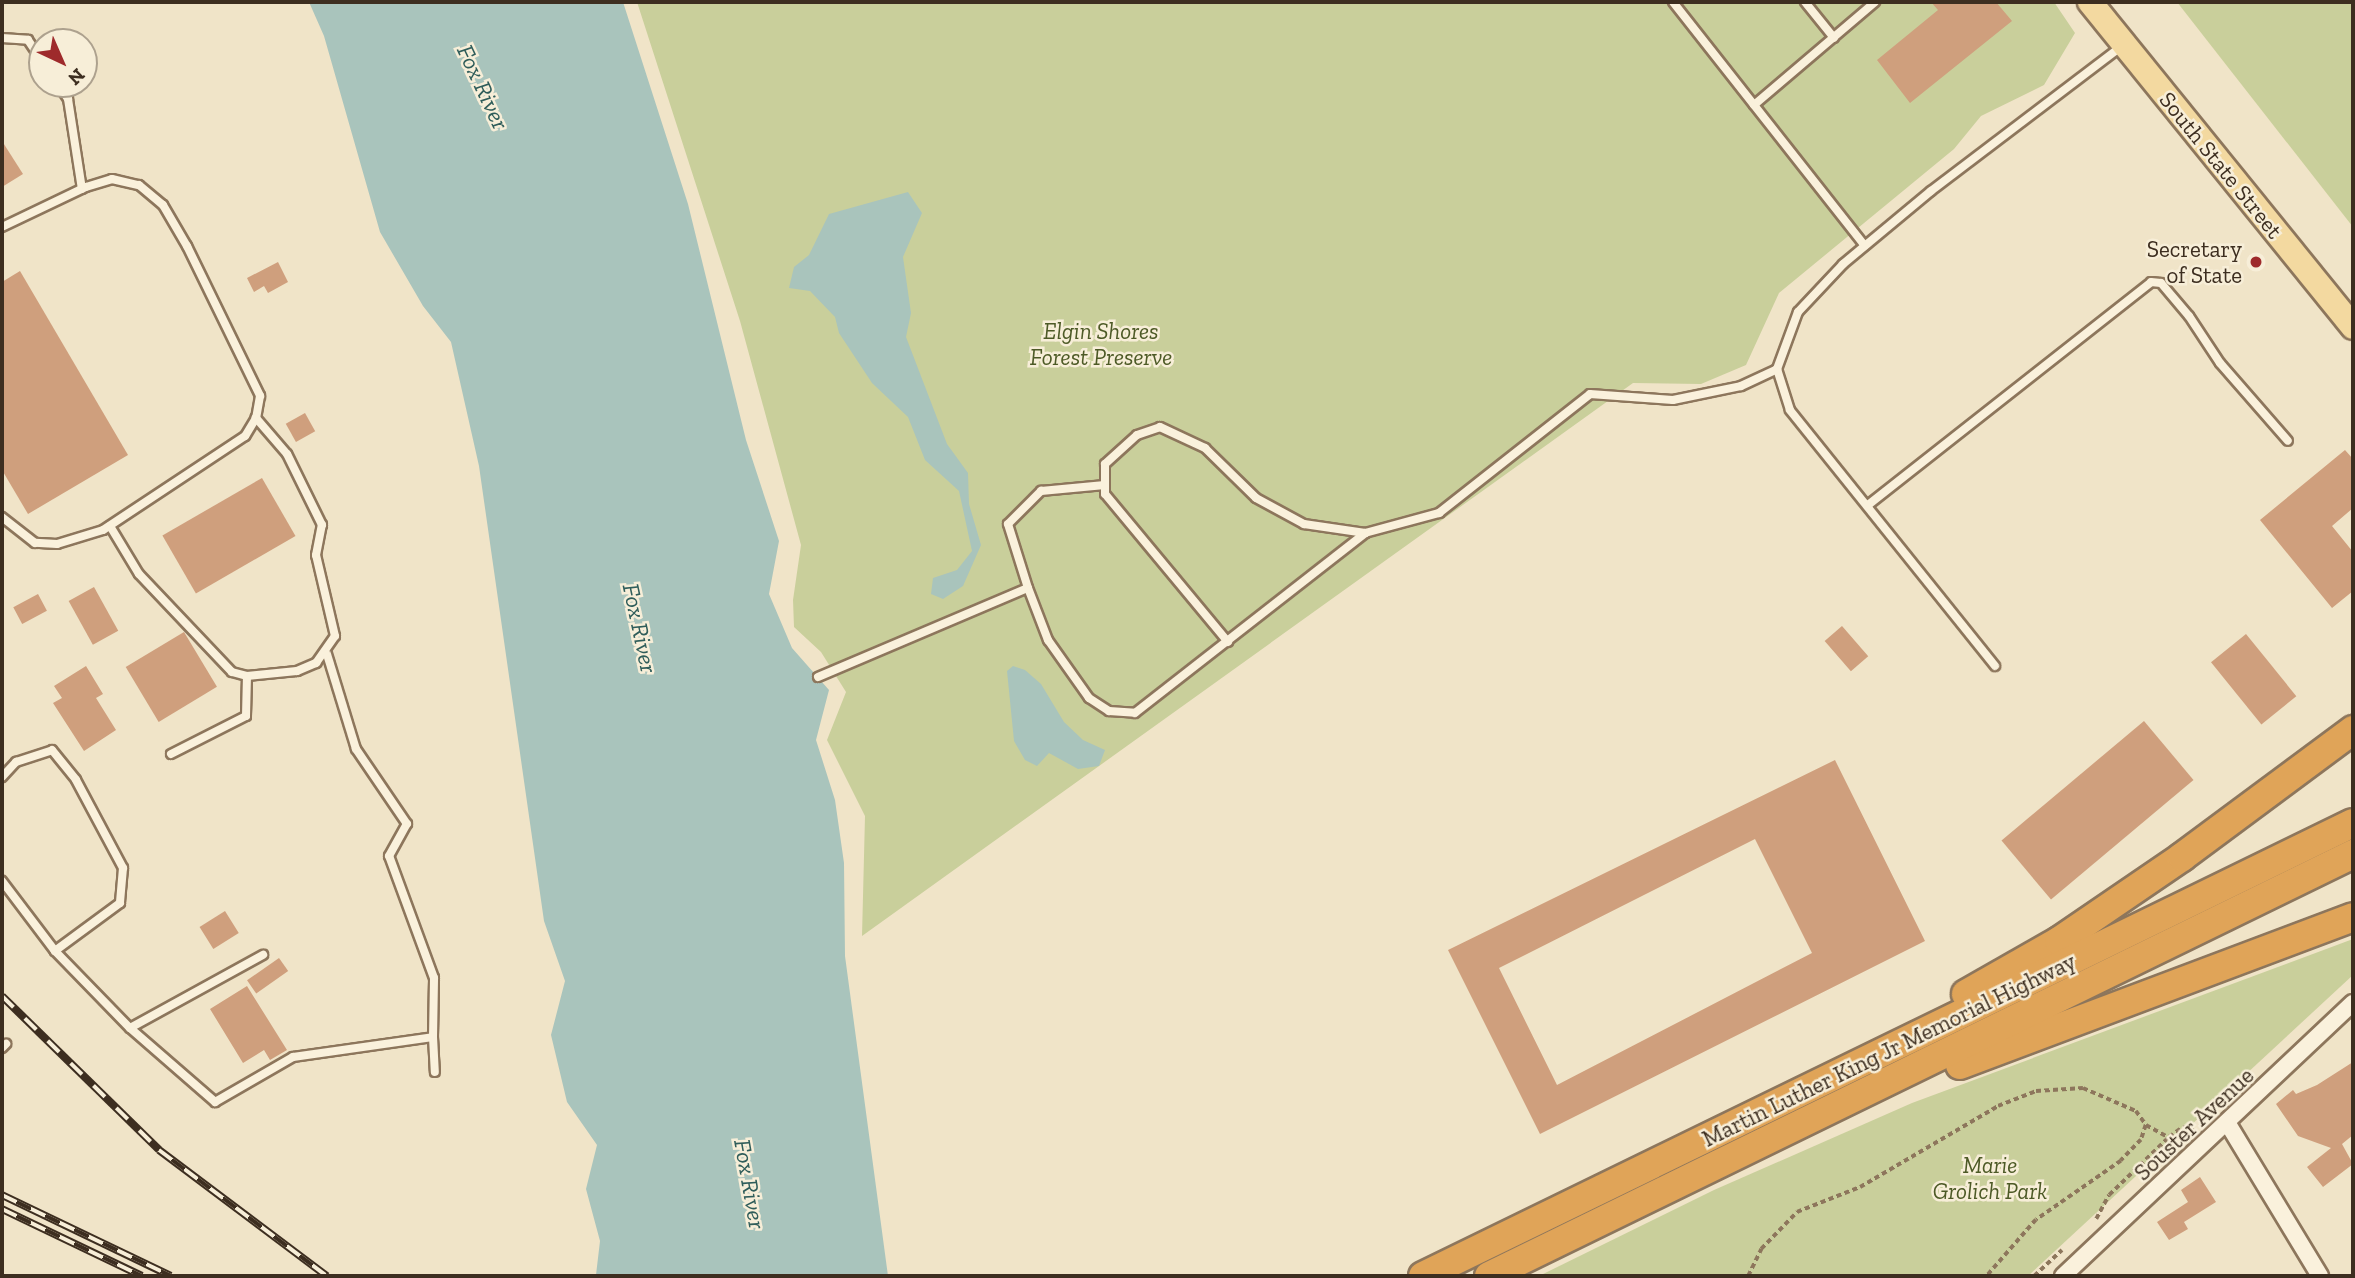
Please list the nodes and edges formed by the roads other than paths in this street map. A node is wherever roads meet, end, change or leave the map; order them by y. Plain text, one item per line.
1 (1673, 2) edge
2 (1805, 2) edge
3 (1875, 2) edge
4 (2090, 2) edge
5 (1834, 37) junction
6 (2, 38) edge
7 (28, 40) edge
8 (2123, 46) junction
9 (67, 98) edge
10 (1754, 105) junction
11 (82, 189) junction
12 (2, 227) edge
13 (1865, 246) junction
14 (2353, 327) edge
15 (1777, 369) junction
16 (256, 418) junction
17 (2288, 442) dead end
18 (1105, 485) junction
19 (1868, 505) junction
20 (2, 517) edge
21 (110, 526) junction
22 (1365, 533) junction
23 (1028, 588) junction
24 (1228, 642) junction
25 (327, 654) junction
26 (1995, 666) dead end
27 (247, 676) junction
28 (818, 677) dead end
29 (2353, 730) edge
30 (172, 754) dead end
31 (2, 777) edge
32 (2353, 823) edge
33 (2353, 854) edge
34 (2, 881) edge
35 (2353, 917) edge
36 (55, 951) junction
37 (264, 955) dead end
38 (2353, 1003) edge
39 (130, 1028) junction
40 (433, 1037) junction
41 (435, 1072) dead end
42 (1748, 1118) junction
43 (2228, 1124) junction
44 (1794, 1128) junction
45 (1423, 1276) edge
46 (1489, 1276) edge
47 (2063, 1276) edge
48 (2320, 1276) edge

1 - 10 lane
2 - 5 lane
3 - 5 lane
4 - 8 main road, South State Street
5 - 10 lane
6 - 7 lane
8 - 13 lane
8 - 14 main road, South State Street
9 - 11 lane
10 - 13 lane
11 - 12 lane
11 - 16 lane
13 - 15 lane
15 - 19 lane
15 - 22 lane
16 - 21 lane
16 - 25 lane
17 - 19 lane
18 - 22 lane
18 - 23 lane
18 - 24 lane
19 - 26 lane
20 - 21 lane
21 - 27 lane
22 - 24 lane
23 - 24 lane
23 - 28 lane
25 - 27 lane
25 - 40 lane
27 - 30 lane
29 - 42 highway
31 - 36 lane
32 - 42 highway, Martin Luther King Jr Memorial Highway
33 - 44 highway, Martin Luther King Jr Memorial Highway
34 - 36 lane
35 - 44 highway
36 - 39 lane
37 - 39 lane
38 - 43 street, Souster Avenue
39 - 40 lane
40 - 41 lane
42 - 45 highway, Martin Luther King Jr Memorial Highway
43 - 47 street, Souster Avenue
43 - 48 street
44 - 46 highway, Martin Luther King Jr Memorial Highway

